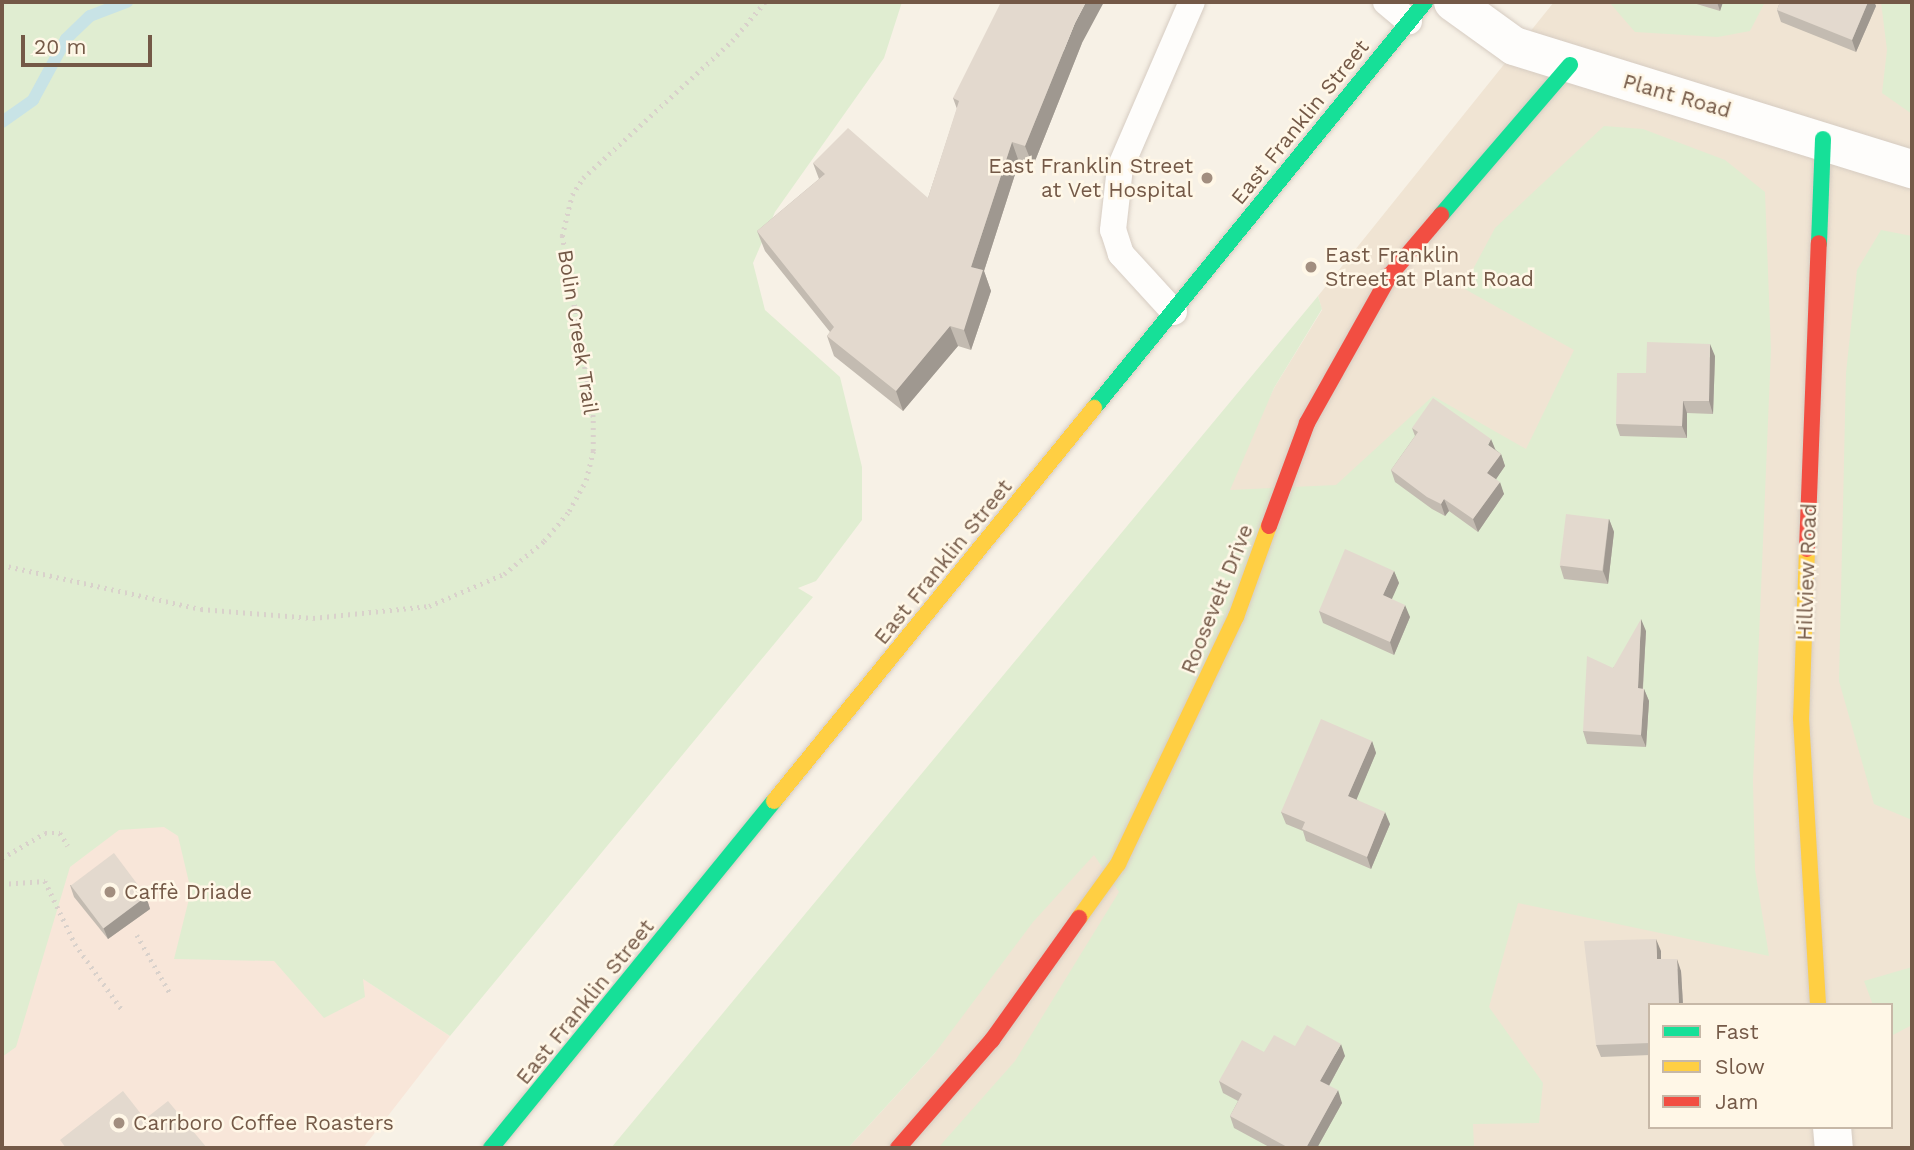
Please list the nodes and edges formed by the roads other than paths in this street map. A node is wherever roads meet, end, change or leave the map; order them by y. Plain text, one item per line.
1 (1192, 2) edge
2 (1386, 2) edge
3 (1453, 2) edge
4 (1417, 12) edge
5 (1570, 65) junction
6 (1823, 139) junction
7 (1912, 169) edge
8 (1174, 312) junction
9 (1818, 1003) edge
10 (1832, 1129) edge
11 (491, 1148) edge
12 (898, 1148) edge
13 (1834, 1148) edge

1 - 8 lane
2 - 4 lane
3 - 5 street, Plant Road
4 - 8 street, East Franklin Street
5 - 6 street, Plant Road
5 - 12 street, Roosevelt Drive
6 - 7 street, Plant Road
6 - 9 street, Hillview Road
8 - 11 street, East Franklin Street
10 - 13 street

